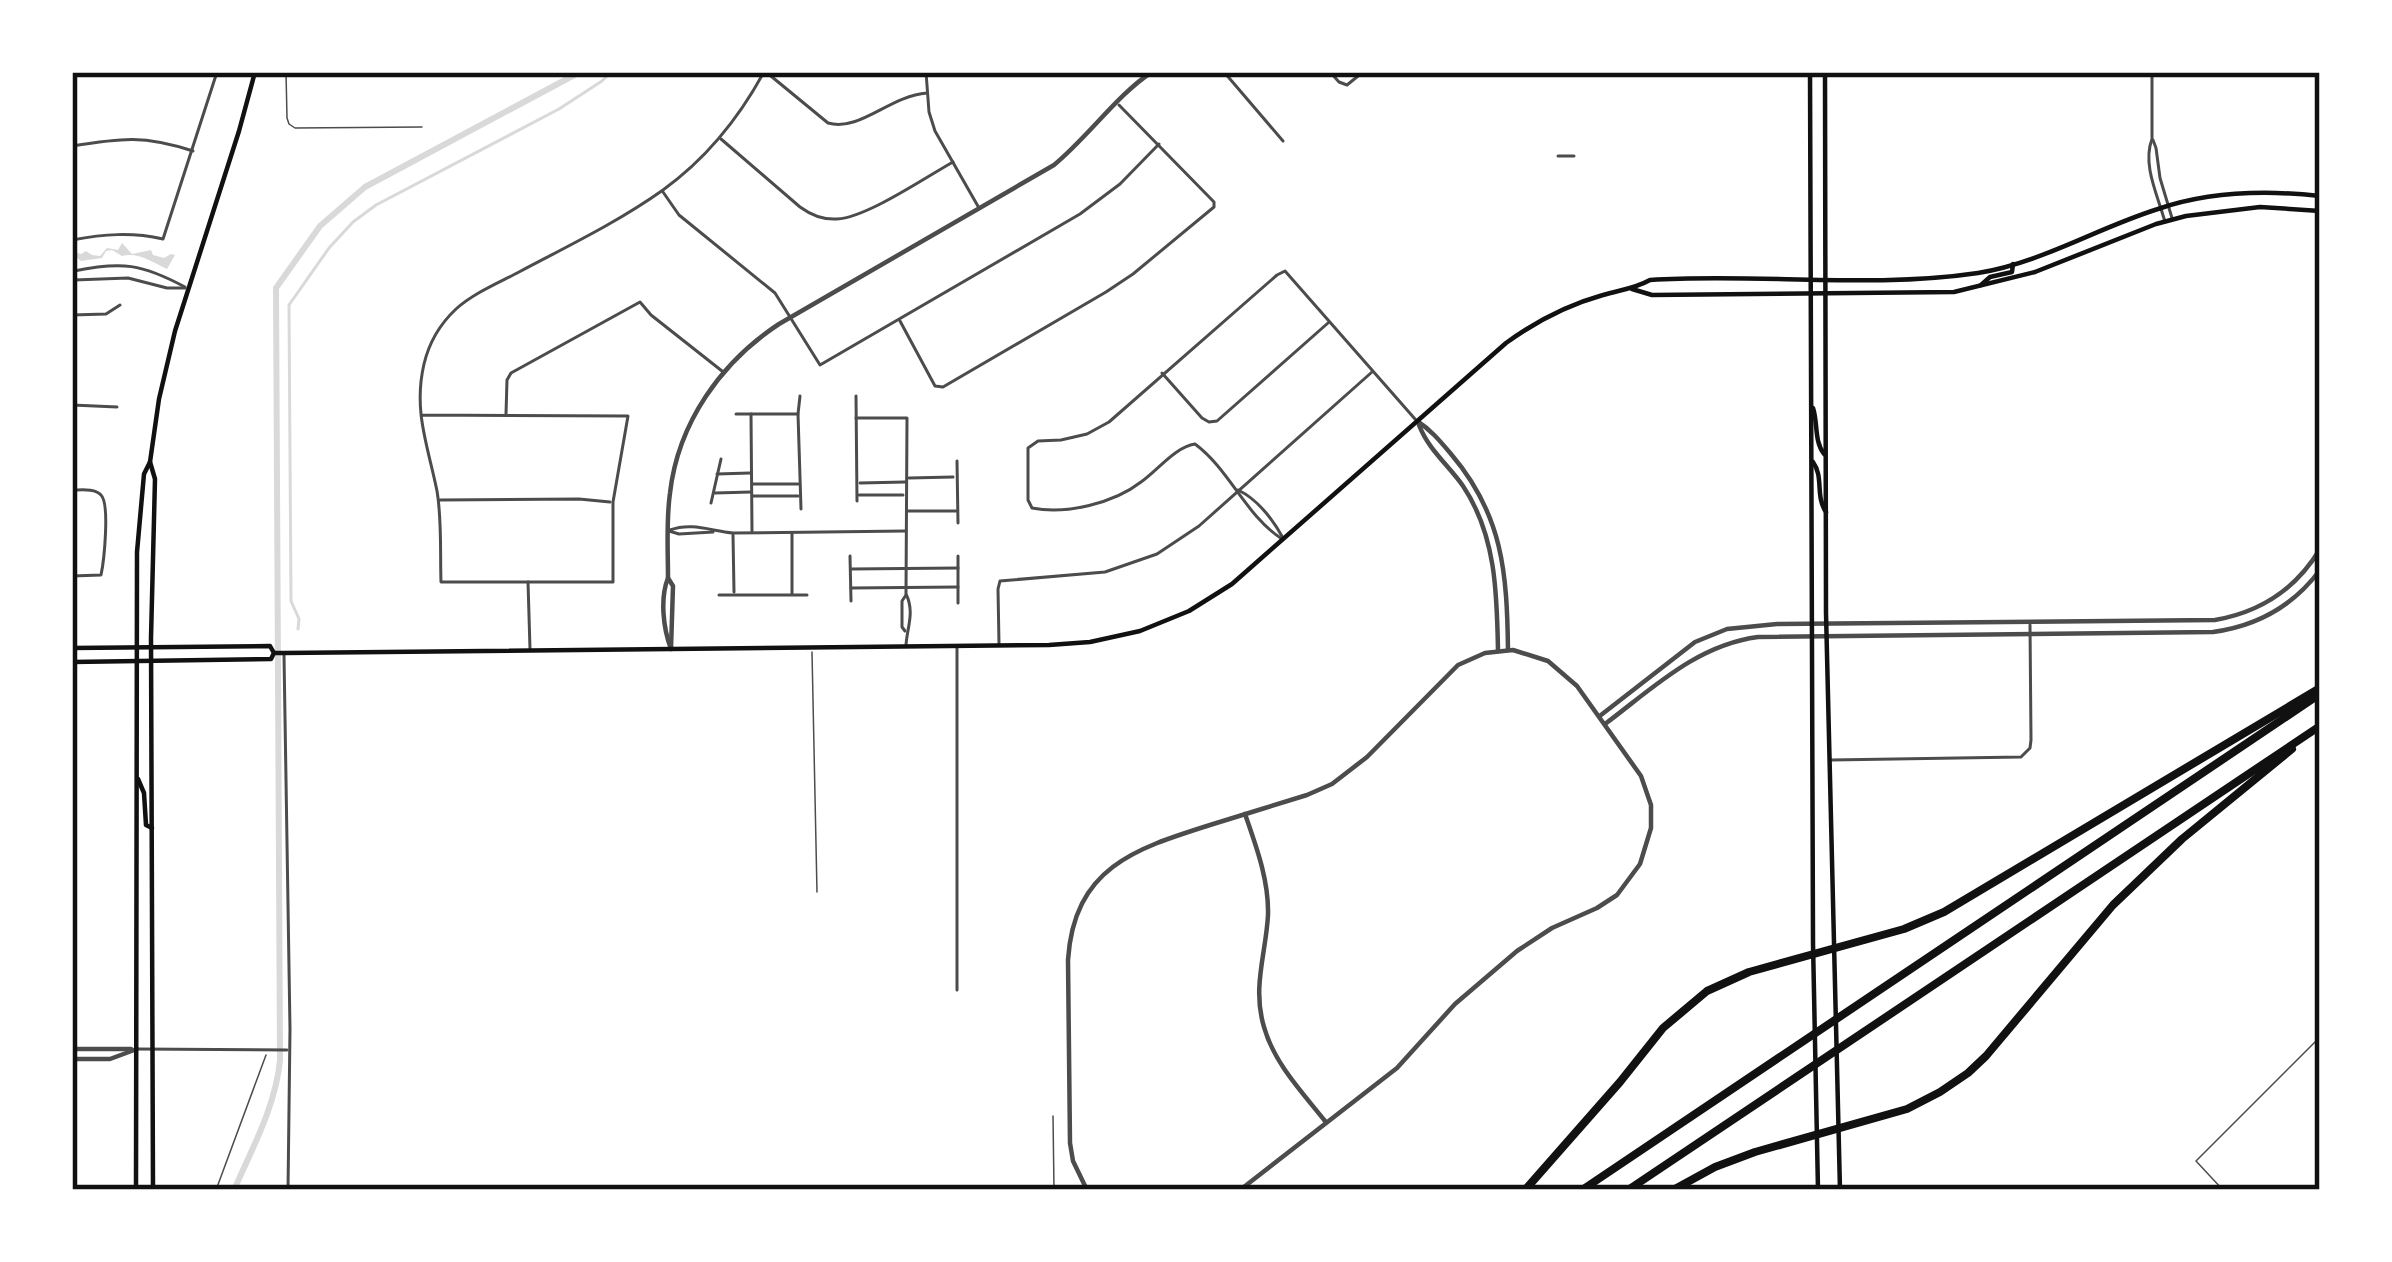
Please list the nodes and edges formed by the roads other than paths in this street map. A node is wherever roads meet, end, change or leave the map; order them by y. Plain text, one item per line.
1 (217, 72) edge
2 (255, 72) edge
3 (286, 72) edge
4 (765, 72) edge
5 (926, 72) edge
6 (1152, 72) edge
7 (1224, 72) edge
8 (1330, 72) edge
9 (1363, 72) edge
10 (1810, 72) edge
11 (1825, 72) edge
12 (2152, 72) edge
13 (1142, 75) edge
14 (1825, 92) junction
15 (927, 93) junction
16 (1810, 93) junction
17 (1118, 104) junction
18 (422, 128) dead end
19 (720, 138) junction
20 (1283, 141) dead end
21 (1159, 144) junction
22 (72, 146) edge
23 (193, 151) junction
24 (1558, 156) dead end
25 (1574, 156) dead end
26 (953, 161) junction
27 (662, 190) junction
28 (2320, 196) edge
29 (2165, 206) junction
30 (980, 209) junction
31 (2320, 211) edge
32 (2169, 221) junction
33 (72, 240) edge
34 (2013, 264) junction
35 (73, 270) edge
36 (1810, 278) junction
37 (1827, 278) junction
38 (73, 281) edge
39 (187, 288) junction
40 (1977, 288) junction
41 (1632, 289) junction
42 (1810, 294) junction
43 (1827, 294) junction
44 (120, 305) dead end
45 (72, 315) edge
46 (791, 318) junction
47 (899, 319) junction
48 (1329, 321) junction
49 (723, 371) junction
50 (1373, 371) junction
51 (1162, 373) junction
52 (800, 395) dead end
53 (856, 396) dead end
54 (1810, 402) junction
55 (72, 404) edge
56 (117, 407) dead end
57 (736, 414) dead end
58 (751, 414) junction
59 (798, 414) junction
60 (422, 416) junction
61 (506, 416) junction
62 (856, 418) junction
63 (1417, 422) junction
64 (1826, 455) junction
65 (721, 459) dead end
66 (1810, 459) junction
67 (957, 461) dead end
68 (150, 462) junction
69 (751, 473) junction
70 (716, 474) junction
71 (957, 477) junction
72 (907, 480) junction
73 (857, 483) junction
74 (752, 484) junction
75 (800, 484) junction
76 (72, 490) edge
77 (1238, 490) junction
78 (713, 493) junction
79 (752, 494) junction
80 (907, 495) junction
81 (800, 496) junction
82 (438, 500) junction
83 (613, 502) junction
84 (711, 502) dead end
85 (801, 509) dead end
86 (907, 511) junction
87 (957, 511) junction
88 (1826, 512) junction
89 (958, 523) dead end
90 (668, 530) junction
91 (907, 531) junction
92 (734, 533) junction
93 (752, 533) junction
94 (792, 533) junction
95 (1284, 540) junction
96 (2320, 549) edge
97 (850, 556) dead end
98 (958, 556) dead end
99 (907, 568) junction
100 (958, 568) junction
101 (850, 569) junction
102 (2320, 570) edge
103 (72, 575) edge
104 (528, 583) junction
105 (906, 587) junction
106 (958, 587) junction
107 (850, 588) junction
108 (719, 595) dead end
109 (792, 595) junction
110 (807, 595) dead end
111 (734, 596) junction
112 (851, 601) dead end
113 (958, 603) dead end
114 (2030, 623) junction
115 (1812, 624) junction
116 (1826, 624) junction
117 (2031, 634) junction
118 (1812, 636) junction
119 (1827, 636) junction
120 (906, 646) junction
121 (957, 646) junction
122 (999, 646) junction
123 (136, 647) junction
124 (151, 647) junction
125 (72, 648) edge
126 (812, 648) junction
127 (671, 649) junction
128 (1498, 650) junction
129 (1508, 650) junction
130 (1684, 650) junction
131 (530, 651) junction
132 (280, 653) junction
133 (1691, 660) junction
134 (136, 661) junction
135 (151, 661) junction
136 (72, 662) edge
137 (2320, 691) edge
138 (1599, 716) junction
139 (1605, 724) junction
140 (2320, 726) edge
141 (2306, 735) junction
142 (1829, 760) junction
143 (136, 774) junction
144 (1245, 814) junction
145 (153, 829) junction
146 (818, 892) dead end
147 (1836, 948) junction
148 (1813, 954) junction
149 (957, 990) dead end
150 (2320, 1037) edge
151 (72, 1049) edge
152 (136, 1049) junction
153 (152, 1049) junction
154 (287, 1050) junction
155 (269, 1051) junction
156 (72, 1060) edge
157 (1053, 1116) dead end
158 (1326, 1123) junction
159 (1840, 1127) junction
160 (1817, 1134) junction
161 (136, 1190) edge
162 (153, 1190) edge
163 (217, 1190) edge
164 (288, 1190) edge
165 (1054, 1190) edge
166 (1087, 1190) edge
167 (1240, 1190) edge
168 (1525, 1190) edge
169 (1582, 1190) edge
170 (1628, 1190) edge
171 (1673, 1190) edge
172 (1818, 1190) edge
173 (1840, 1190) edge
174 (2223, 1190) edge

1 - 23 street
2 - 39 main road
3 - 18 lane
4 - 15 street
4 - 19 street
5 - 15 street
6 - 13 street
7 - 20 street
8 - 9 street
10 - 16 main road
11 - 14 main road
12 - 29 street
13 - 17 street
14 - 16 main road
14 - 37 main road
15 - 26 street
16 - 36 main road
17 - 21 street
17 - 30 street
19 - 26 street
19 - 27 street
21 - 47 street
21 - 47 street
22 - 23 street
23 - 33 street
24 - 25 street
26 - 30 street
27 - 46 street
27 - 60 street
28 - 29 main road
29 - 32 street
29 - 34 main road
30 - 46 street
31 - 32 main road
32 - 40 main road
34 - 37 main road
34 - 40 main road
35 - 38 street
35 - 39 street
36 - 37 main road
36 - 41 main road
36 - 42 main road
37 - 43 main road
38 - 39 street
39 - 68 main road
40 - 43 main road
41 - 42 main road
41 - 63 main road
42 - 43 main road
42 - 54 main road
43 - 64 main road
44 - 45 street
46 - 47 street
46 - 49 street
48 - 50 street
48 - 51 street
48 - 51 street
49 - 61 street
49 - 90 street
50 - 63 street
50 - 77 street
51 - 77 street
52 - 59 street
53 - 62 street
54 - 64 main road
54 - 66 main road
55 - 56 street
57 - 58 street
58 - 59 street
58 - 69 street
59 - 75 street
60 - 61 street
60 - 82 street
61 - 83 street
62 - 72 street
62 - 73 street
63 - 95 main road
63 - 128 street
63 - 129 street
64 - 88 main road
65 - 70 street
66 - 88 main road
66 - 115 main road
67 - 71 street
68 - 123 main road
68 - 124 main road
69 - 70 street
69 - 74 street
70 - 78 street
71 - 72 street
71 - 87 street
72 - 73 street
72 - 80 street
73 - 80 street
74 - 75 street
74 - 79 street
75 - 81 street
76 - 103 street
77 - 95 street
77 - 122 street
78 - 79 street
78 - 84 street
79 - 81 street
79 - 93 street
80 - 86 street
81 - 85 street
82 - 83 street
82 - 104 street
83 - 104 street
86 - 87 street
86 - 91 street
87 - 89 street
88 - 116 main road
90 - 92 street
90 - 127 street
91 - 94 street
91 - 99 street
92 - 93 street
92 - 111 street
93 - 94 street
94 - 109 street
95 - 122 main road
96 - 114 street
97 - 101 street
98 - 100 street
99 - 100 street
99 - 101 street
99 - 105 street
100 - 106 street
101 - 107 street
102 - 117 street
104 - 131 street
105 - 106 street
105 - 107 street
105 - 120 street
106 - 113 street
107 - 112 street
108 - 111 street
109 - 110 street
109 - 111 street
114 - 116 street
114 - 117 street
115 - 116 street
115 - 118 main road
115 - 130 street
116 - 119 main road
117 - 119 street
117 - 142 street
118 - 119 street
118 - 133 street
118 - 148 main road
119 - 142 main road
120 - 121 main road
120 - 126 main road
121 - 122 main road
121 - 149 street
123 - 124 main road
123 - 125 main road
123 - 134 main road
124 - 132 main road
124 - 135 main road
126 - 127 main road
126 - 146 lane
127 - 131 main road
128 - 129 street
128 - 144 street
129 - 138 street
130 - 133 street
130 - 138 street
131 - 132 main road
132 - 135 main road
132 - 154 street
133 - 139 street
134 - 135 main road
134 - 136 main road
134 - 143 main road
135 - 145 main road
137 - 147 highway
137 - 169 highway
138 - 139 street
139 - 158 street
140 - 141 highway
141 - 159 highway
141 - 170 highway
142 - 147 main road
143 - 145 main road
143 - 152 main road
144 - 158 street
144 - 166 street
145 - 153 main road
147 - 148 highway
147 - 159 main road
148 - 160 main road
148 - 168 highway
150 - 174 lane
151 - 152 street
152 - 153 street
152 - 156 street
152 - 161 main road
153 - 155 street
153 - 162 main road
154 - 155 street
154 - 164 street
155 - 163 lane
157 - 165 lane
158 - 167 street
159 - 160 highway
159 - 173 main road
160 - 171 highway
160 - 172 main road

